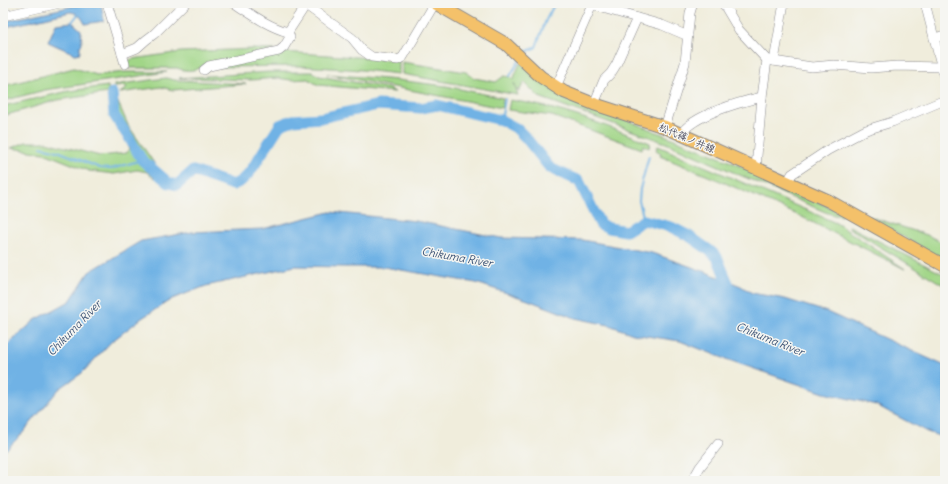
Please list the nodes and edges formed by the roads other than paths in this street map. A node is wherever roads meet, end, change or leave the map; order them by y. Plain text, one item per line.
1 (60, 3) edge
2 (107, 3) edge
3 (185, 3) edge
4 (234, 3) edge
5 (435, 3) edge
6 (693, 3) edge
7 (723, 3) edge
8 (784, 3) edge
9 (925, 3) edge
10 (305, 4) edge
11 (590, 4) edge
12 (615, 7) edge
13 (3, 16) edge
14 (636, 18) junction
15 (288, 32) junction
16 (945, 35) edge
17 (688, 36) junction
18 (934, 38) junction
19 (122, 54) junction
20 (771, 60) junction
21 (125, 64) dead end
22 (941, 67) junction
23 (204, 70) dead end
24 (945, 80) edge
25 (556, 87) junction
26 (762, 97) junction
27 (945, 102) edge
28 (594, 104) junction
29 (665, 127) junction
30 (681, 134) junction
31 (756, 168) junction
32 (787, 183) junction
33 (945, 266) edge
34 (718, 444) dead end
35 (692, 481) edge

1 - 13 street
2 - 19 street
3 - 19 street
4 - 15 street
5 - 10 street
5 - 25 main road, 松代篠ノ井線
6 - 17 street
7 - 20 street
8 - 20 street
9 - 18 street
10 - 15 street
11 - 12 street
11 - 25 street
12 - 14 street
14 - 17 street
14 - 28 street
15 - 23 street
16 - 18 street
17 - 29 street
18 - 22 street
19 - 21 street
20 - 22 street
20 - 26 street
22 - 24 street
25 - 28 main road, 松代篠ノ井線
26 - 30 street
26 - 31 street
27 - 32 street
28 - 29 main road, 松代篠ノ井線
29 - 30 main road, 松代篠ノ井線
30 - 31 main road, 松代篠ノ井線
31 - 32 main road, 松代篠ノ井線
32 - 33 main road, 松代篠ノ井線
34 - 35 street

